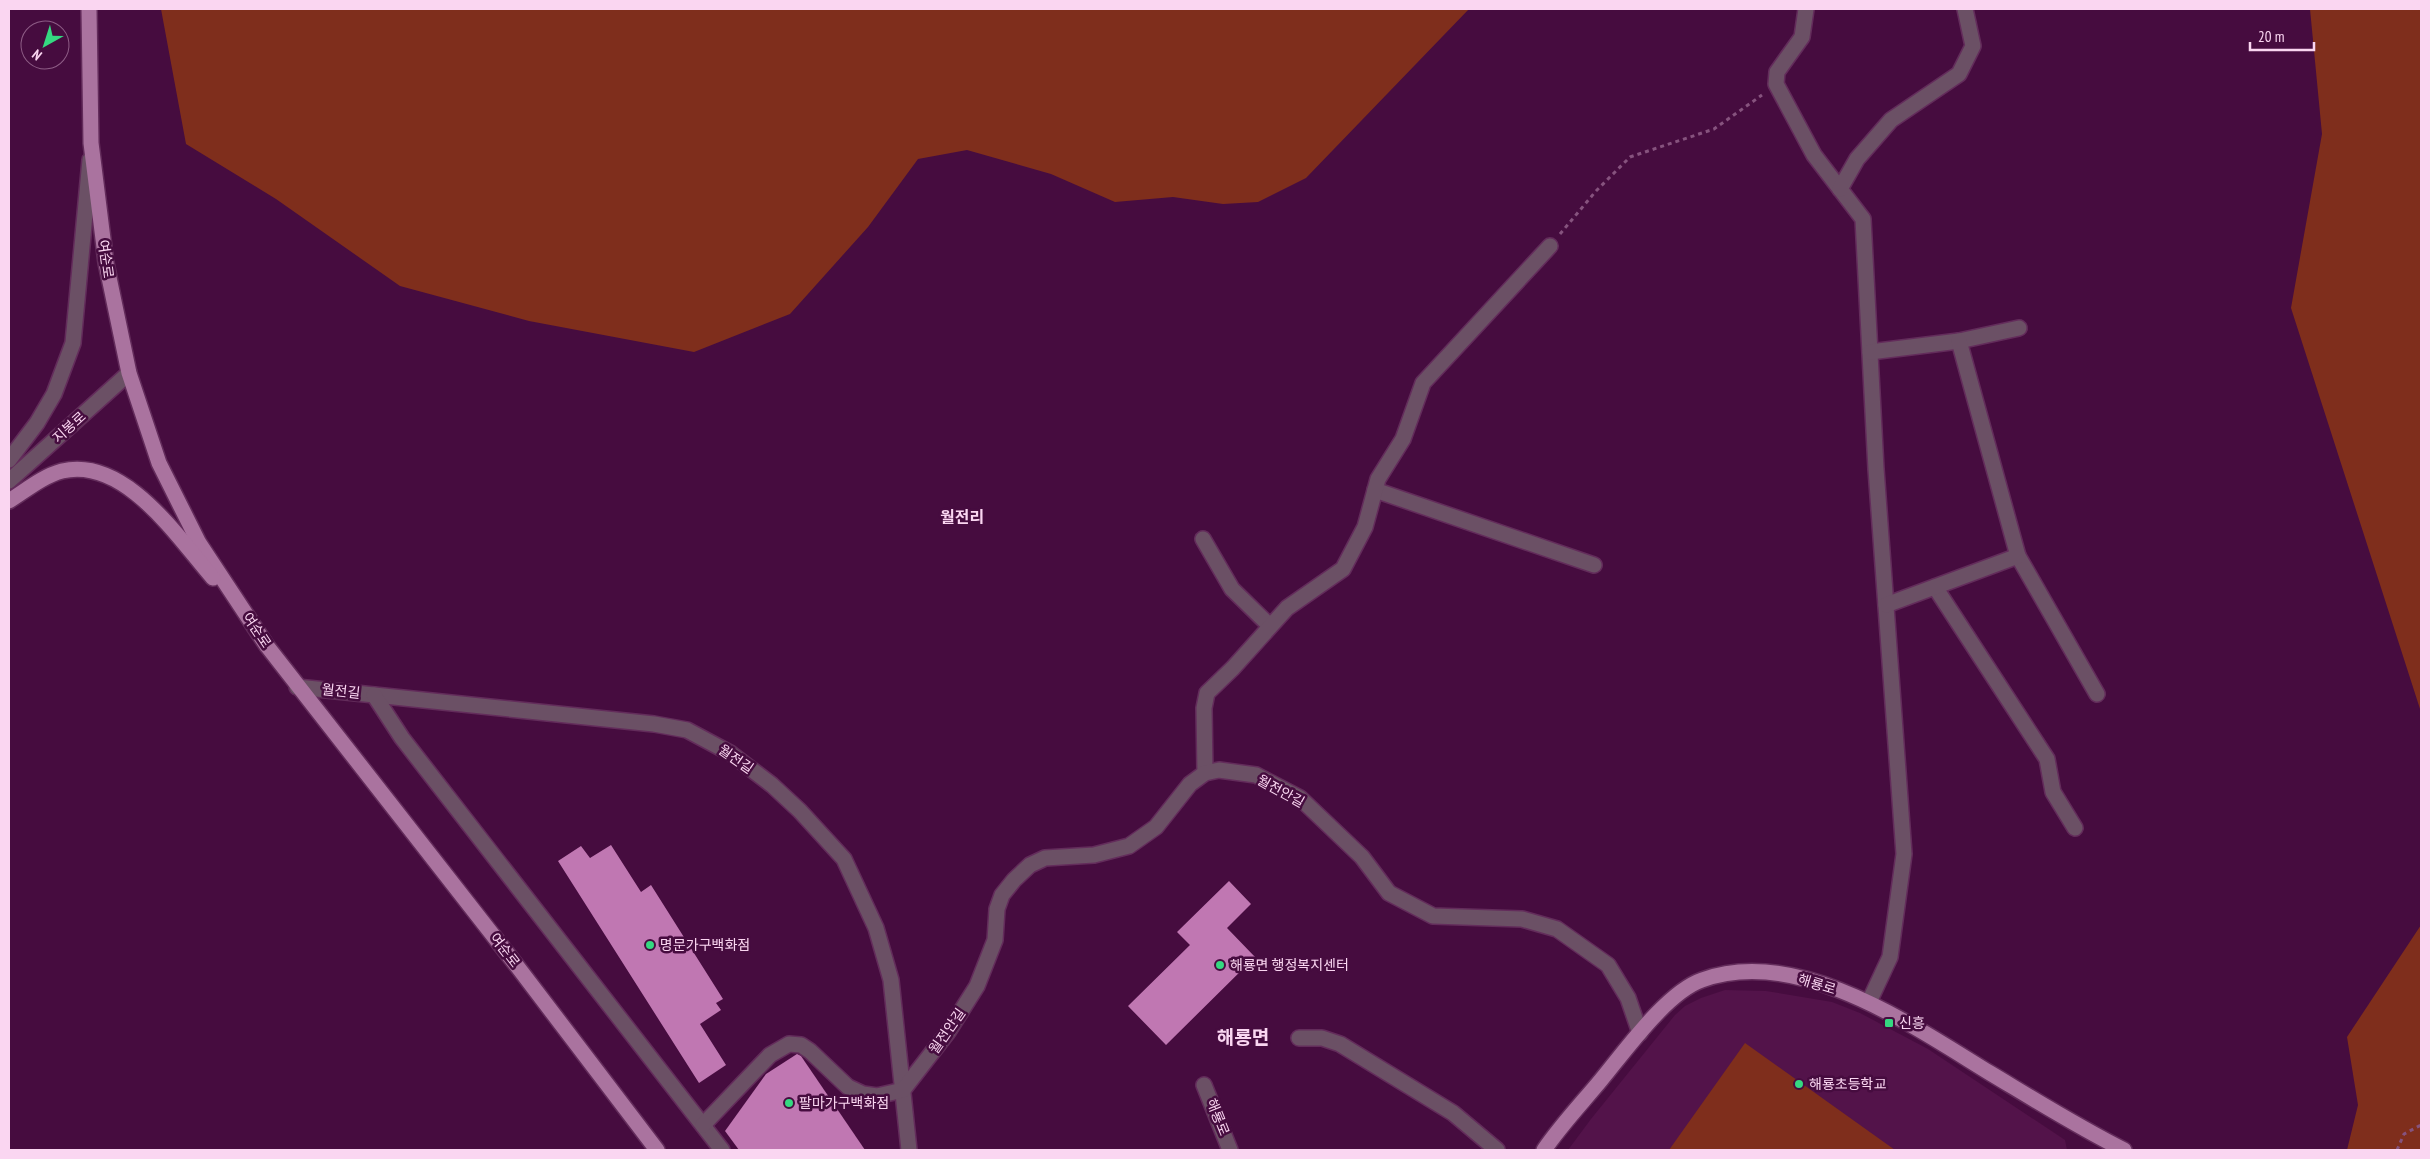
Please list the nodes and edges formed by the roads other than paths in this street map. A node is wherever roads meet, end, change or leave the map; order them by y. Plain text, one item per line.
1 (89, 9) edge
2 (1806, 9) edge
3 (1965, 9) edge
4 (91, 143) junction
5 (1840, 189) junction
6 (1550, 246) road end
7 (2019, 328) dead end
8 (1959, 340) junction
9 (1870, 352) junction
10 (128, 373) junction
11 (9, 460) edge
12 (9, 482) edge
13 (1375, 490) junction
14 (9, 502) edge
15 (1203, 539) dead end
16 (2018, 556) junction
17 (1594, 565) dead end
18 (1935, 588) junction
19 (1886, 606) junction
20 (1270, 626) junction
21 (256, 630) junction
22 (297, 687) junction
23 (2097, 694) dead end
24 (374, 695) junction
25 (1205, 773) junction
26 (2074, 828) dead end
27 (1869, 1002) junction
28 (1640, 1033) junction
29 (1299, 1038) dead end
30 (1204, 1084) dead end
31 (903, 1090) junction
32 (704, 1125) junction
33 (657, 1150) edge
34 (722, 1150) edge
35 (909, 1150) edge
36 (1230, 1150) edge
37 (1497, 1150) edge
38 (1544, 1150) edge
39 (2124, 1150) edge

1 - 4 main road, 여순로
2 - 5 street
3 - 5 street
4 - 10 main road, 여순로
4 - 11 street
5 - 9 street
6 - 13 street
7 - 8 street
8 - 9 street
8 - 16 street
9 - 19 street
10 - 12 street, 지봉로
10 - 21 main road, 여순로
13 - 17 street
13 - 20 street
14 - 21 main road
15 - 20 street
16 - 18 street
16 - 23 street
18 - 19 street
18 - 26 street
19 - 27 street
20 - 25 street
21 - 22 main road, 여순로
22 - 24 street, 월전길
22 - 33 main road, 여순로
24 - 31 street, 월전길
24 - 32 street
25 - 28 street, 월전안길
25 - 31 street, 월전안길
27 - 28 main road, 해룡로
27 - 39 main road, 해룡로
28 - 38 main road, 해룡로
29 - 37 street
30 - 36 street, 해룡로
31 - 32 street
31 - 35 street, 월전길
32 - 34 street

